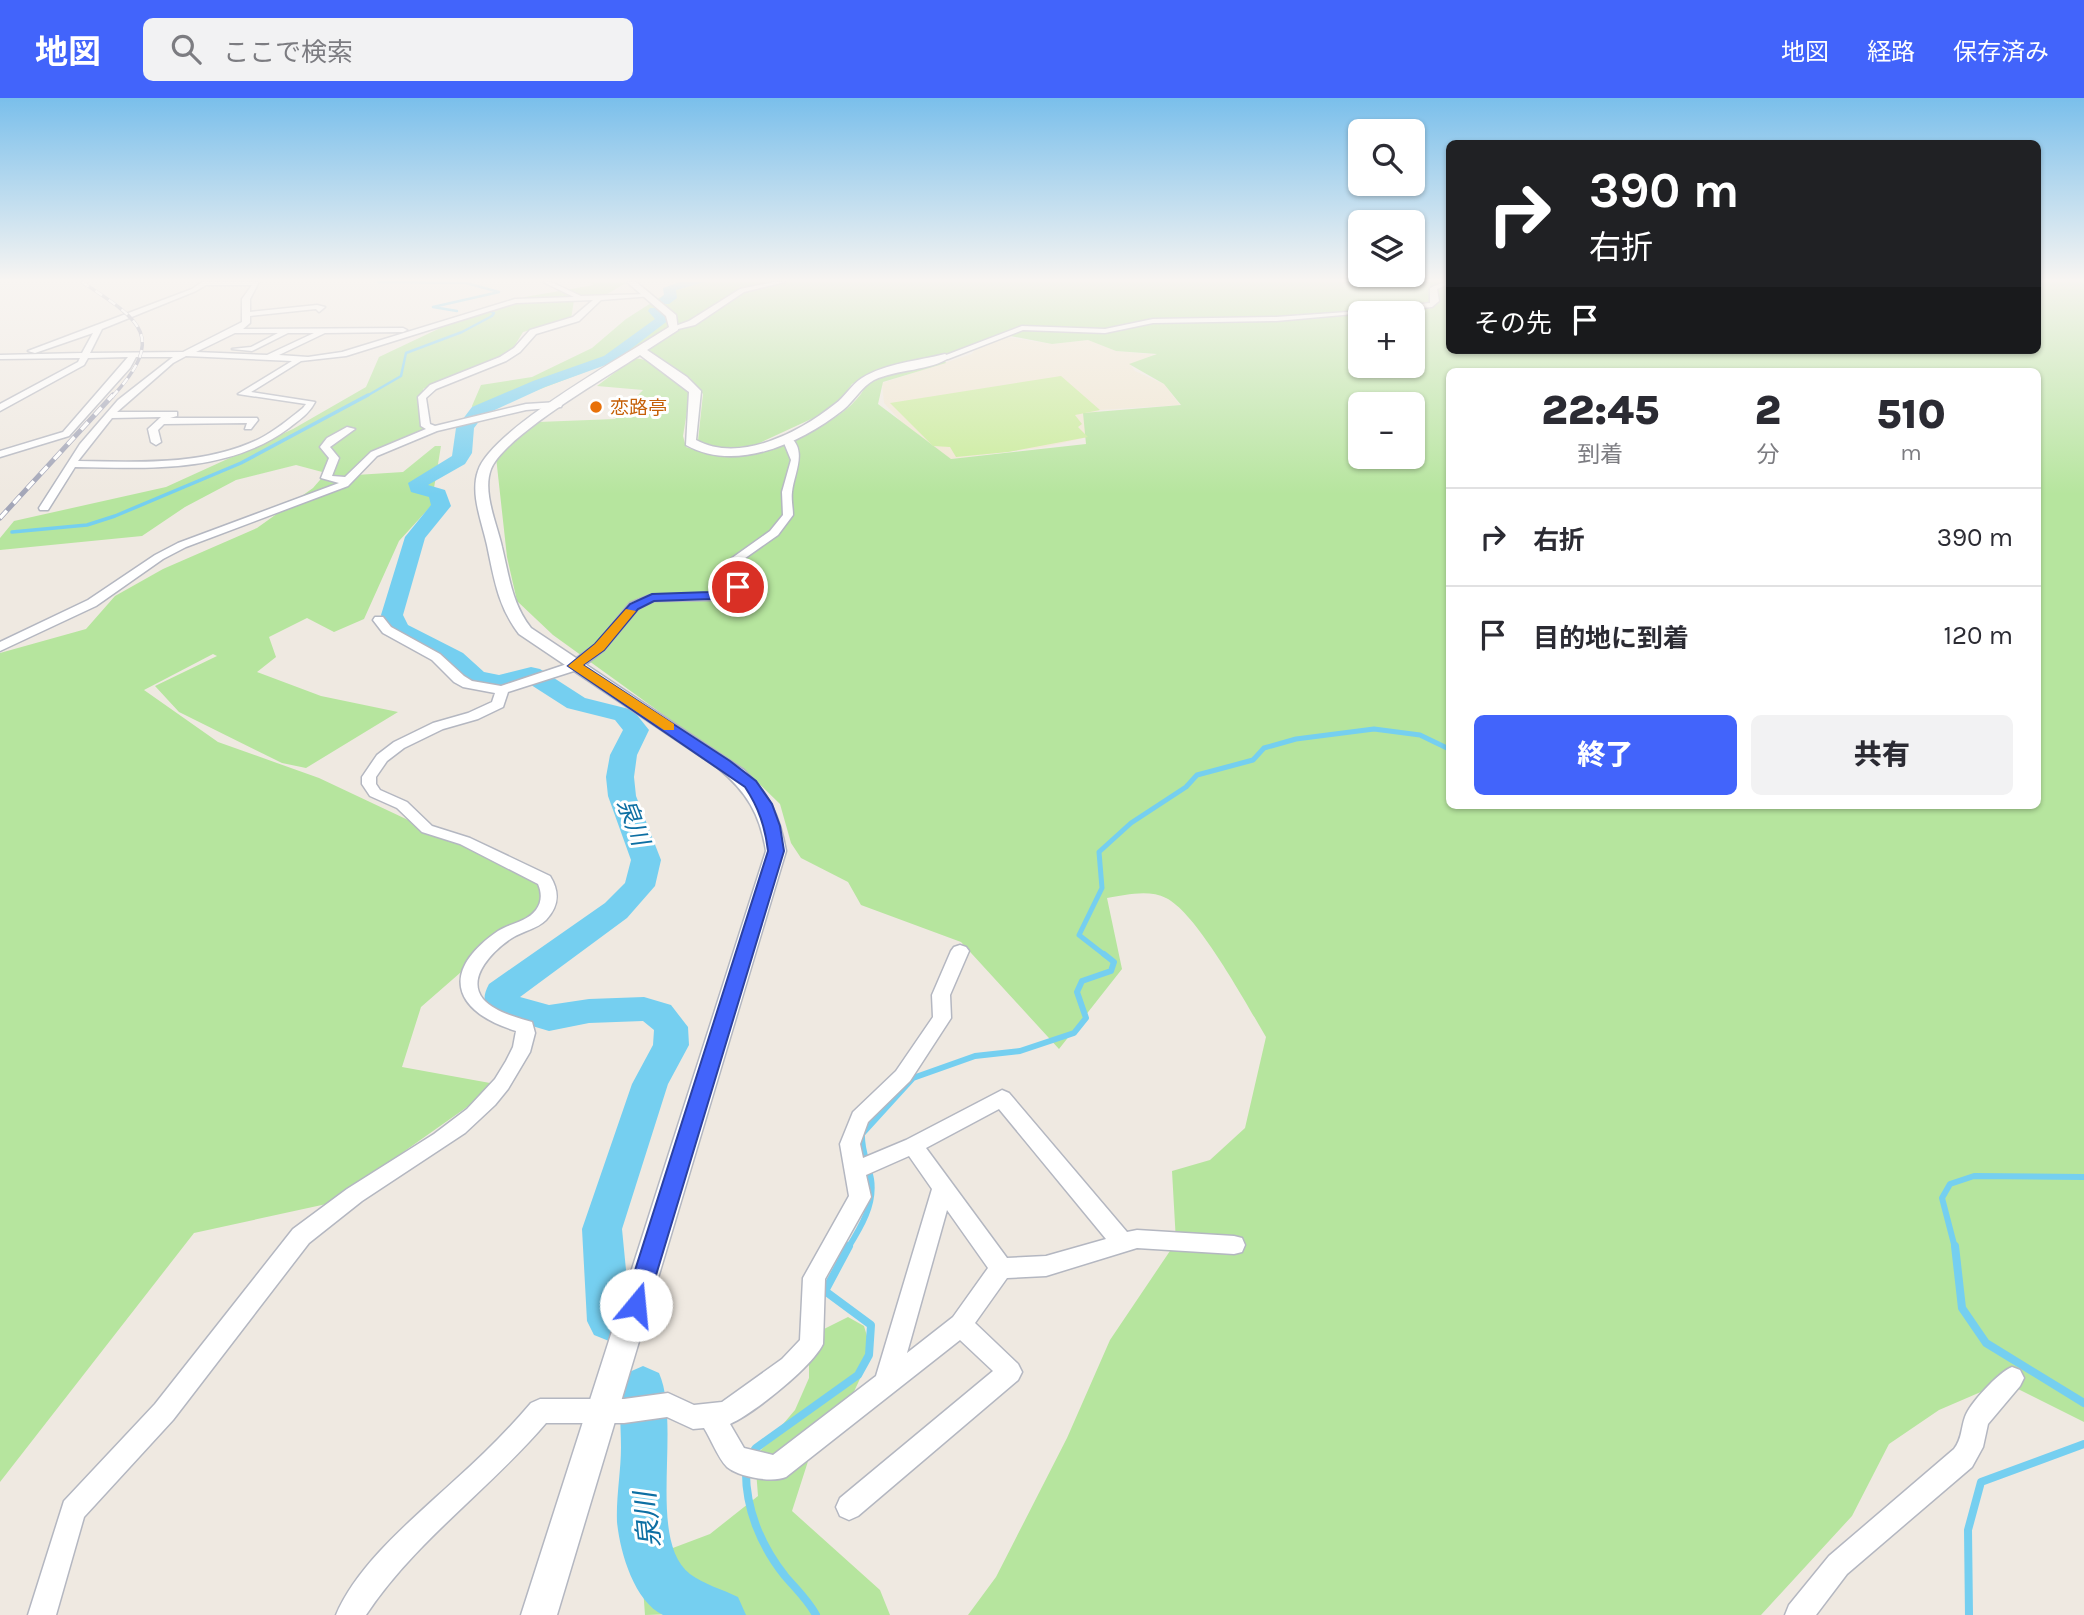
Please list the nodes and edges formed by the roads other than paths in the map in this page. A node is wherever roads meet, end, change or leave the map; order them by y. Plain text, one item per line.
1 (26, 353) edge
2 (87, 353) edge
3 (190, 353) junction
4 (193, 353) edge
5 (278, 353) edge
6 (348, 353) edge
7 (513, 353) edge
8 (638, 353) edge
9 (643, 353) edge
10 (956, 353) edge
11 (133, 355) junction
12 (17, 356) junction
13 (85, 356) junction
14 (945, 357) joint
15 (267, 358) junction
16 (0, 359) edge
17 (299, 359) junction
18 (0, 394) edge
19 (27, 395) junction
20 (558, 405) junction
21 (0, 408) edge
22 (110, 415) junction
23 (167, 417) junction
24 (248, 427) dead end
25 (350, 429) dead end
26 (434, 429) junction
27 (787, 438) junction
28 (156, 442) dead end
29 (0, 454) edge
30 (71, 464) junction
31 (349, 481) junction
32 (44, 508) dead end
33 (379, 621) dead end
34 (0, 647) edge
35 (564, 669) junction
36 (502, 690) junction
37 (960, 951) dead end
38 (913, 1146) junction
39 (863, 1167) junction
40 (943, 1187) junction
41 (1122, 1242) junction
42 (1234, 1245) dead end
43 (1001, 1268) junction
44 (961, 1325) junction
45 (2012, 1378) dead end
46 (886, 1384) junction
47 (613, 1411) junction
48 (710, 1415) junction
49 (849, 1507) dead end
50 (42, 1615) edge
51 (349, 1615) edge
52 (539, 1615) edge
53 (1799, 1615) edge

1 - 12 street
2 - 13 street
3 - 4 street
3 - 11 street
3 - 15 street
3 - 22 street
5 - 15 street
6 - 17 street
7 - 26 street
8 - 20 street
9 - 27 street
10 - 14 street
11 - 13 street
11 - 29 street
12 - 13 street
12 - 16 street
13 - 19 street
14 - 27 street
15 - 17 street
17 - 30 street
18 - 19 street
19 - 21 street
20 - 26 street
20 - 35 street
22 - 23 street
22 - 30 street
23 - 24 street
23 - 28 street
25 - 31 street
26 - 31 street
27 - 35 street
30 - 32 street
31 - 34 street
33 - 36 street
35 - 36 street
35 - 47 street
36 - 50 street
37 - 39 street
38 - 39 street
38 - 40 street
38 - 41 street
39 - 48 street
40 - 43 street
40 - 46 street
41 - 42 street
41 - 43 street
43 - 44 street
44 - 46 street
44 - 49 street
45 - 53 street
46 - 48 street
47 - 48 street
47 - 51 street
47 - 52 street

